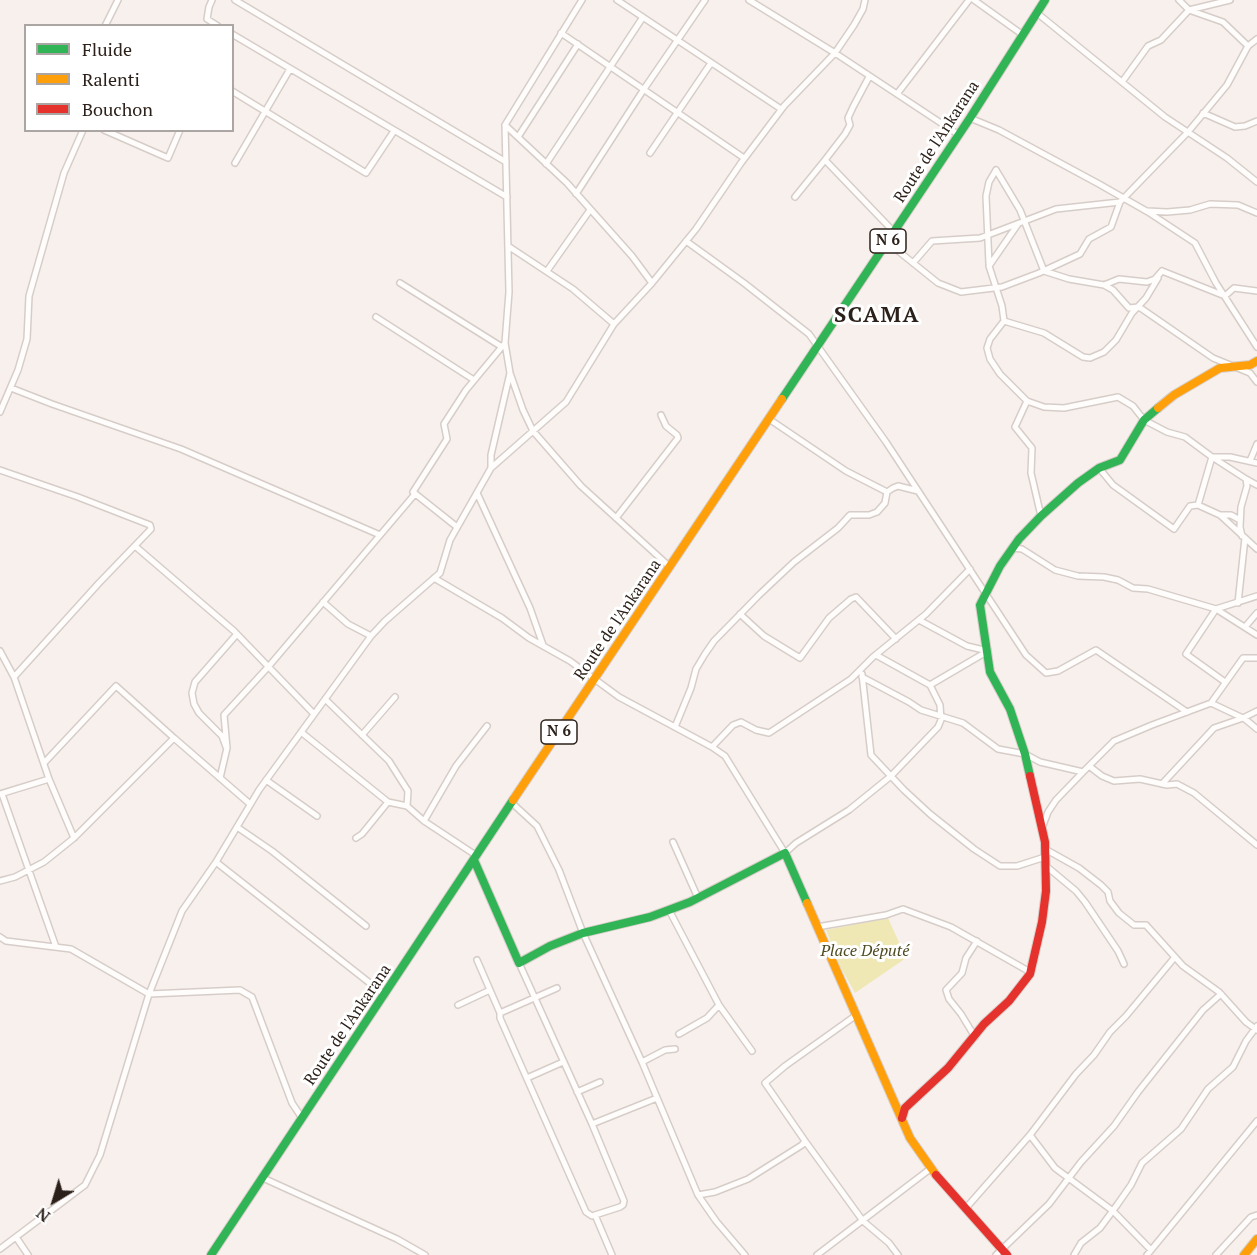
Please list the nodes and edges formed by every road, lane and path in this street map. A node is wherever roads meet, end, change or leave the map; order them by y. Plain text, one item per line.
1 (118, 0) edge
2 (212, 0) edge
3 (236, 0) edge
4 (582, 0) edge
5 (617, 0) edge
6 (705, 0) edge
7 (749, 0) edge
8 (865, 0) edge
9 (969, 0) edge
10 (974, 0) edge
11 (1044, 0) edge
12 (1179, 0) edge
13 (1230, 0) edge
14 (1189, 10) junction
15 (1037, 13) junction
16 (643, 17) junction
17 (106, 24) edge
18 (215, 24) edge
19 (561, 33) junction
20 (234, 35) edge
21 (1023, 36) junction
22 (1257, 39) edge
23 (678, 41) junction
24 (578, 44) junction
25 (1248, 46) junction
26 (835, 53) junction
27 (711, 63) junction
28 (609, 66) junction
29 (290, 69) junction
30 (869, 77) junction
31 (1122, 82) junction
32 (644, 89) junction
33 (234, 92) edge
34 (897, 94) junction
35 (782, 109) junction
36 (266, 111) junction
37 (678, 113) junction
38 (1203, 113) junction
39 (970, 118) junction
40 (1257, 121) edge
41 (505, 125) junction
42 (394, 131) junction
43 (82, 132) edge
44 (109, 132) edge
45 (179, 132) edge
46 (1188, 132) junction
47 (959, 135) junction
48 (518, 137) junction
49 (650, 153) dead end
50 (744, 158) junction
51 (825, 160) junction
52 (506, 162) junction
53 (235, 163) dead end
54 (546, 164) junction
55 (1257, 182) edge
56 (576, 194) junction
57 (795, 196) dead end
58 (507, 197) junction
59 (1122, 201) junction
60 (591, 210) junction
61 (1146, 211) junction
62 (1257, 213) edge
63 (1025, 221) junction
64 (1018, 224) junction
65 (894, 232) junction
66 (988, 235) junction
67 (686, 241) junction
68 (887, 242) junction
69 (508, 246) junction
70 (913, 263) junction
71 (990, 266) junction
72 (547, 271) junction
73 (1044, 271) junction
74 (1162, 271) junction
75 (400, 283) dead end
76 (652, 283) junction
77 (1104, 285) junction
78 (997, 288) junction
79 (1257, 291) edge
80 (1225, 296) junction
81 (1138, 307) junction
82 (376, 317) dead end
83 (1004, 321) junction
84 (614, 324) junction
85 (503, 345) junction
86 (818, 346) junction
87 (1257, 347) edge
88 (1257, 361) edge
89 (1233, 367) junction
90 (510, 373) junction
91 (474, 380) junction
92 (1257, 381) edge
93 (11, 388) junction
94 (1027, 401) junction
95 (0, 412) edge
96 (661, 415) dead end
97 (769, 419) junction
98 (1144, 420) junction
99 (533, 431) junction
100 (1257, 444) edge
101 (1212, 457) junction
102 (1254, 461) edge
103 (491, 468) junction
104 (1099, 468) junction
105 (0, 470) edge
106 (1246, 479) junction
107 (1257, 485) edge
108 (918, 491) junction
109 (887, 492) junction
110 (477, 493) junction
111 (415, 494) junction
112 (1198, 505) junction
113 (1241, 509) junction
114 (1220, 515) junction
115 (1231, 515) junction
116 (1041, 516) junction
117 (616, 518) junction
118 (1240, 520) junction
119 (457, 527) junction
120 (381, 535) junction
121 (1244, 537) junction
122 (135, 546) junction
123 (1012, 548) junction
124 (1257, 549) edge
125 (670, 567) junction
126 (970, 569) junction
127 (435, 578) junction
128 (985, 593) junction
129 (1257, 596) edge
130 (323, 602) junction
131 (1238, 603) junction
132 (1216, 609) junction
133 (1257, 613) edge
134 (740, 614) junction
135 (919, 620) junction
136 (1245, 627) junction
137 (237, 634) junction
138 (1257, 635) edge
139 (371, 636) junction
140 (896, 639) junction
141 (543, 646) junction
142 (0, 651) edge
143 (988, 651) junction
144 (876, 654) junction
145 (1257, 658) edge
146 (269, 666) junction
147 (862, 668) junction
148 (14, 677) junction
149 (862, 677) junction
150 (594, 680) junction
151 (1226, 682) junction
152 (930, 685) junction
153 (395, 697) dead end
154 (325, 699) junction
155 (1211, 703) junction
156 (1257, 711) edge
157 (1186, 712) junction
158 (314, 714) junction
159 (940, 716) junction
160 (1243, 718) junction
161 (487, 726) dead end
162 (675, 727) junction
163 (1257, 729) edge
164 (301, 732) junction
165 (362, 735) junction
166 (174, 738) junction
167 (712, 747) junction
168 (227, 748) junction
169 (1025, 754) junction
170 (44, 763) junction
171 (1089, 766) junction
172 (1083, 772) junction
173 (891, 776) junction
174 (220, 778) junction
175 (49, 779) junction
176 (266, 780) junction
177 (1162, 784) junction
178 (1, 794) edge
179 (388, 802) junction
180 (512, 803) junction
181 (250, 804) junction
182 (407, 806) junction
183 (317, 816) dead end
184 (424, 822) junction
185 (237, 827) junction
186 (1042, 830) junction
187 (74, 838) junction
188 (356, 838) dead end
189 (673, 842) dead end
190 (1257, 845) edge
191 (785, 853) junction
192 (1045, 857) junction
193 (475, 858) junction
194 (216, 862) junction
195 (28, 870) junction
196 (0, 881) edge
197 (698, 898) junction
198 (669, 910) junction
199 (366, 926) dead end
200 (817, 927) junction
201 (583, 933) junction
202 (0, 937) edge
203 (977, 941) junction
204 (56, 947) junction
205 (1175, 957) junction
206 (477, 960) dead end
207 (519, 963) junction
208 (1124, 964) dead end
209 (1030, 972) junction
210 (557, 988) dead end
211 (490, 990) junction
212 (149, 994) junction
213 (1221, 994) junction
214 (385, 995) junction
215 (534, 998) junction
216 (458, 1005) dead end
217 (719, 1005) junction
218 (500, 1013) junction
219 (855, 1016) junction
220 (1256, 1028) edge
221 (679, 1034) dead end
222 (975, 1037) junction
223 (675, 1049) dead end
224 (752, 1052) dead end
225 (563, 1062) junction
226 (642, 1062) junction
227 (527, 1078) junction
228 (600, 1082) dead end
229 (577, 1092) junction
230 (657, 1098) junction
231 (902, 1118) junction
232 (302, 1119) junction
233 (1257, 1121) edge
234 (592, 1124) junction
235 (1030, 1135) junction
236 (805, 1141) junction
237 (930, 1169) junction
238 (1069, 1177) junction
239 (263, 1178) junction
240 (698, 1195) junction
241 (966, 1208) junction
242 (1113, 1211) junction
243 (595, 1215) junction
244 (1257, 1215) edge
245 (863, 1221) junction
246 (16, 1237) junction
247 (1257, 1239) edge
248 (0, 1249) edge
249 (1151, 1250) junction
250 (1002, 1253) edge
251 (28, 1255) edge
252 (211, 1255) edge
253 (425, 1255) edge
254 (612, 1255) edge
255 (746, 1255) edge
256 (817, 1255) edge
257 (898, 1255) edge
258 (1074, 1255) edge
259 (1147, 1255) edge
260 (1216, 1255) edge
261 (1244, 1255) edge

1 - 17 street
2 - 18 street
3 - 52 street
4 - 19 street
5 - 16 street
6 - 23 street
7 - 26 street
8 - 26 street
9 - 34 street
10 - 21 street
11 - 15 street, Route de l'Ankarana / N 6
12 - 14 street
13 - 14 street
14 - 25 street
14 - 31 street
15 - 21 street, Route de l'Ankarana / N 6
15 - 31 street
16 - 23 street
16 - 28 street
19 - 24 street
19 - 41 street
20 - 29 street
21 - 39 street, Route de l'Ankarana / N 6
22 - 25 street
23 - 27 street
23 - 32 street
24 - 28 street
24 - 48 street
25 - 38 street
26 - 30 street
26 - 35 street
27 - 35 street
27 - 37 street
28 - 32 street
28 - 54 street
29 - 36 street
29 - 42 street
30 - 34 street
30 - 51 street
31 - 46 street
32 - 37 street
32 - 56 street
33 - 36 street
34 - 47 street
35 - 50 street
36 - 42 street
36 - 53 street
37 - 49 street
37 - 50 street
38 - 40 street
38 - 46 street
39 - 47 street, Route de l'Ankarana / N 6
39 - 59 street
41 - 48 street
41 - 52 street
42 - 58 street
43 - 93 street
44 - 45 street
46 - 55 street
46 - 59 street
47 - 65 street, Route de l'Ankarana / N 6
48 - 54 street
50 - 67 street
51 - 57 street
51 - 65 street
52 - 58 street
54 - 56 street
56 - 60 street
58 - 69 street
59 - 61 street
59 - 63 street
59 - 73 street
60 - 72 street
60 - 76 street
61 - 62 street
61 - 80 street
63 - 64 street
63 - 66 street
63 - 73 street
64 - 66 street
64 - 71 street
65 - 68 street, Route de l'Ankarana / N 6
66 - 70 street
66 - 71 street
67 - 76 street
67 - 86 street
68 - 70 street
68 - 86 street, Route de l'Ankarana / N 6
69 - 72 street
69 - 85 street
70 - 78 street
71 - 78 street
72 - 84 street
73 - 77 street
73 - 78 street
74 - 77 street
74 - 80 street
74 - 81 street
75 - 85 street
76 - 84 street
77 - 81 street
78 - 83 street
79 - 80 street
80 - 87 street
81 - 83 street
81 - 89 street
82 - 91 street
83 - 94 street
84 - 99 street
85 - 90 street
85 - 91 street
86 - 97 street, Route de l'Ankarana / N 6
86 - 108 street
88 - 89 street
89 - 92 street
89 - 98 street
90 - 99 street
90 - 103 street
91 - 111 street
93 - 95 street
93 - 120 street
94 - 98 street
94 - 116 street
96 - 117 street
97 - 109 street
97 - 125 street, Route de l'Ankarana / N 6
98 - 101 street
98 - 104 street
99 - 103 street
99 - 117 street
100 - 102 street
101 - 102 street
101 - 106 street
101 - 112 street
103 - 110 street
104 - 112 street
104 - 116 street
105 - 122 street
106 - 107 street
106 - 113 street
108 - 109 street
108 - 126 street
109 - 134 street
110 - 119 street
110 - 141 street
111 - 119 street
111 - 120 street
112 - 114 street
113 - 115 street
113 - 118 street
114 - 115 street
114 - 121 street
115 - 118 street
116 - 123 street
117 - 125 street
118 - 121 street
119 - 127 street
120 - 130 street
121 - 124 street
121 - 131 street
122 - 137 street
122 - 148 street
123 - 128 street
123 - 132 street
125 - 150 street, Route de l'Ankarana / N 6
126 - 128 street
126 - 135 street
127 - 139 street
127 - 141 street
128 - 143 street
128 - 157 street
129 - 131 street
130 - 139 street
130 - 146 street
131 - 132 street
132 - 136 street
132 - 151 street
133 - 136 street
134 - 140 street
134 - 162 street
135 - 140 street
135 - 143 street
136 - 138 street
137 - 146 street
137 - 168 street
139 - 154 street
140 - 144 street
141 - 150 street
142 - 148 street
143 - 152 street
143 - 169 street
144 - 147 street
144 - 152 street
145 - 151 street
146 - 158 street
146 - 168 street
147 - 149 street
147 - 167 street
148 - 170 street
149 - 159 street
149 - 173 street
150 - 162 street
150 - 180 street, Route de l'Ankarana / N 6
151 - 155 street
152 - 159 street
153 - 165 street
154 - 158 street
154 - 165 street
155 - 157 street
155 - 160 street
156 - 160 street
157 - 171 street
158 - 164 street
159 - 169 street
159 - 173 street
160 - 163 street
160 - 177 street
161 - 184 street
162 - 167 street
164 - 176 street
164 - 179 street
165 - 182 street
166 - 170 street
166 - 174 street
166 - 187 street
167 - 191 street
168 - 174 street
169 - 172 street
169 - 186 street
170 - 175 street
171 - 172 street
171 - 177 street
172 - 186 street
173 - 191 street
173 - 192 street
174 - 181 street
175 - 178 street
175 - 187 street
176 - 181 street
176 - 183 street
177 - 190 street
178 - 195 street
179 - 182 street
179 - 188 street
180 - 193 street, Route de l'Ankarana / N 6
180 - 201 street
181 - 185 street
182 - 184 street
184 - 193 street
185 - 194 street
185 - 199 street
186 - 192 street
187 - 195 street
189 - 197 street
191 - 197 street
191 - 200 street
192 - 205 street
192 - 208 street
192 - 209 street
193 - 207 street
193 - 214 street, Route de l'Ankarana / N 6
194 - 212 street
194 - 214 street
195 - 196 street
195 - 204 street
197 - 198 street
198 - 201 street
198 - 217 street
200 - 203 street
200 - 219 street
201 - 207 street
201 - 226 street
202 - 204 street
203 - 209 street
203 - 222 street
204 - 212 street
205 - 213 street
205 - 235 street
206 - 211 street
207 - 215 street
209 - 222 street
210 - 215 street
211 - 216 street
211 - 218 street
212 - 232 street
212 - 246 street
213 - 220 street
213 - 238 street
214 - 232 street, Route de l'Ankarana / N 6
215 - 218 street
215 - 225 street
217 - 221 street
217 - 224 street
218 - 227 street
219 - 231 street
219 - 236 street
220 - 242 street
222 - 231 street
223 - 226 street
225 - 227 street
225 - 229 street
226 - 230 street
227 - 243 street
228 - 229 street
229 - 234 street
230 - 234 street
230 - 240 street
231 - 237 street
232 - 239 street, Route de l'Ankarana / N 6
233 - 249 street
234 - 243 street
235 - 238 street
235 - 241 street
236 - 240 street
236 - 245 street
237 - 241 street
237 - 245 street
238 - 242 street
238 - 250 street
239 - 252 street, Route de l'Ankarana / N 6
239 - 253 street
240 - 255 street
241 - 250 street
242 - 249 street
242 - 258 street
243 - 254 street
244 - 260 street
245 - 256 street
245 - 257 street
246 - 248 street
246 - 251 street
247 - 261 street
249 - 259 street

